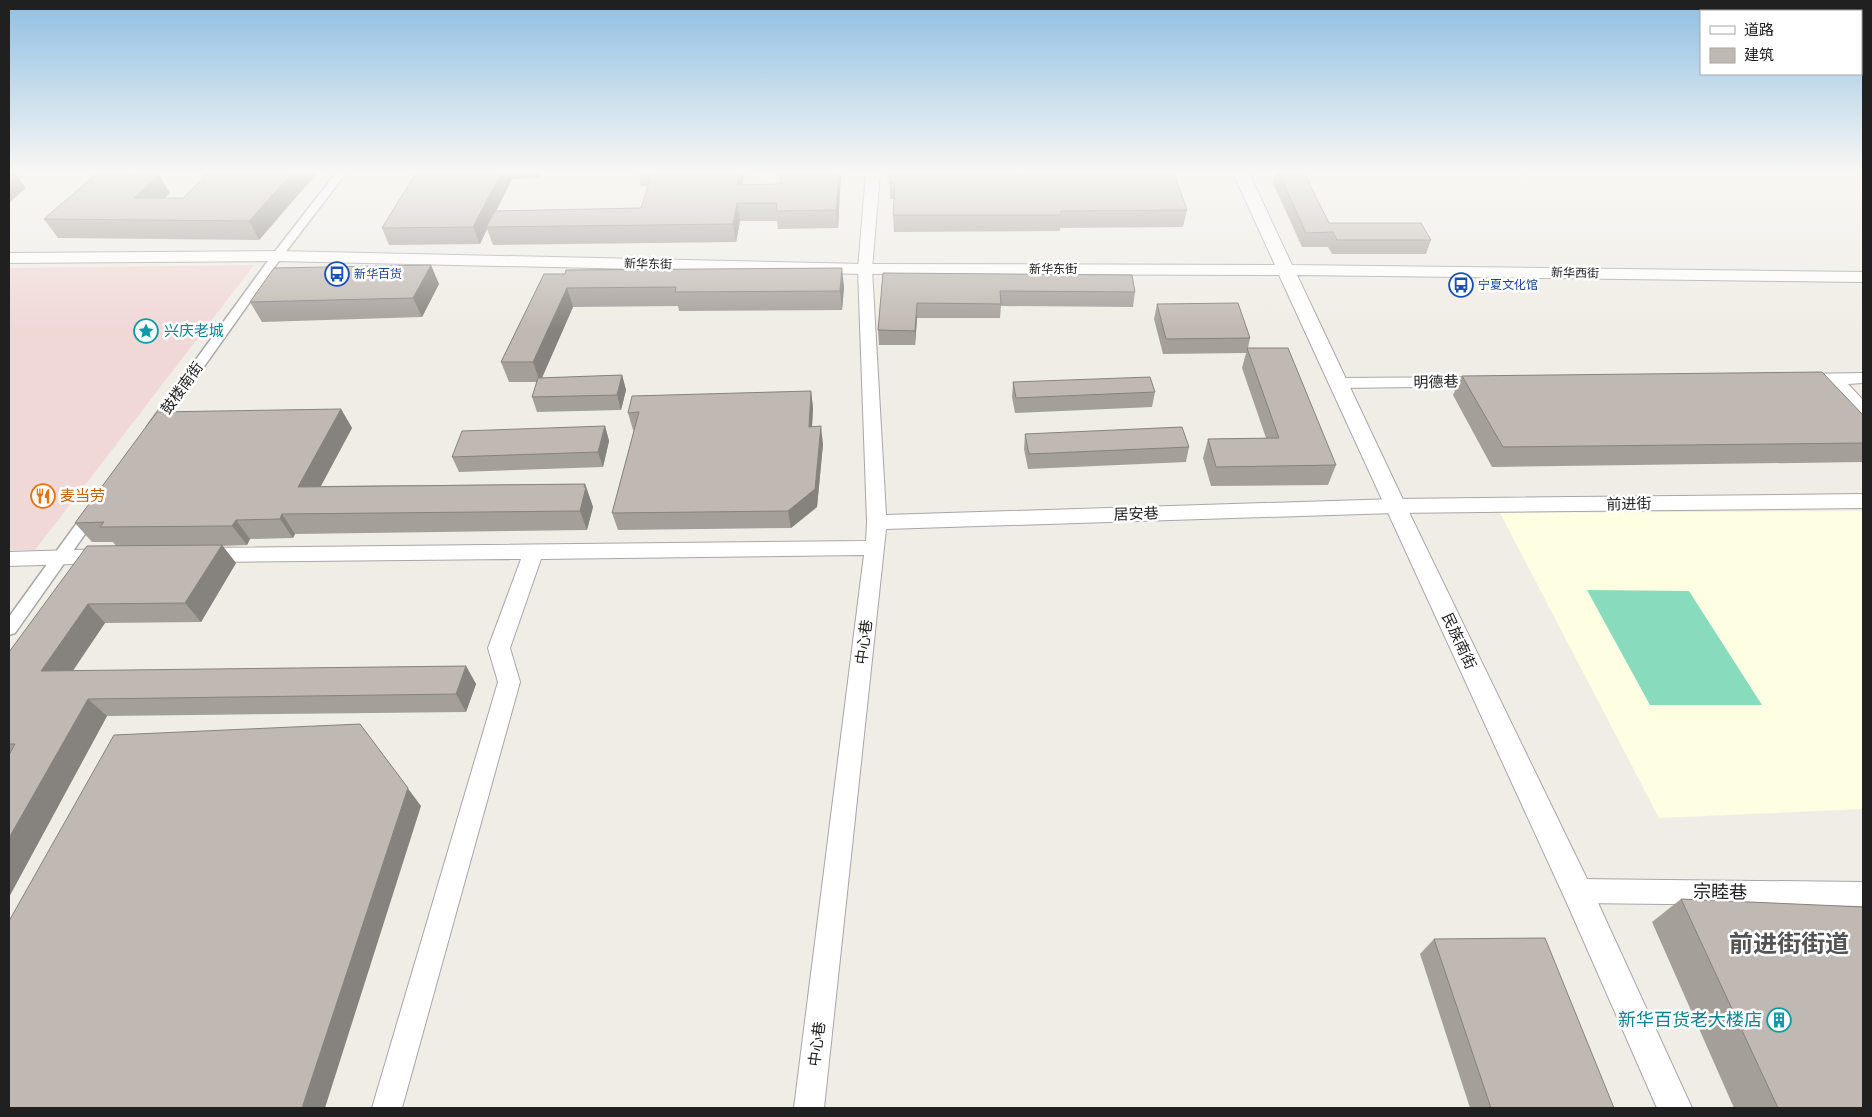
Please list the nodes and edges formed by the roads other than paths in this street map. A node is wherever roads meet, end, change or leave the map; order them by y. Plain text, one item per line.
1 (301, 225) edge
2 (868, 225) edge
3 (1265, 225) edge
4 (277, 256) junction
5 (9, 258) edge
6 (865, 269) junction
7 (1286, 270) junction
8 (1863, 277) edge
9 (1834, 378) junction
10 (1863, 378) edge
11 (1784, 379) edge
12 (1507, 381) edge
13 (1338, 383) junction
14 (1863, 410) edge
15 (148, 435) edge
16 (102, 500) edge
17 (1863, 501) edge
18 (1395, 506) junction
19 (877, 522) junction
20 (875, 548) junction
21 (533, 552) junction
22 (179, 555) edge
23 (61, 556) junction
24 (120, 556) edge
25 (9, 559) edge
26 (9, 629) edge
27 (1577, 890) junction
28 (1863, 894) edge
29 (387, 1108) edge
30 (809, 1108) edge
31 (1675, 1108) edge

1 - 4 street, 鼓楼南街
2 - 6 street, 中心巷
3 - 7 street, 民族南街
4 - 5 street, 新华东街
4 - 6 street, 新华东街
4 - 15 street, 鼓楼南街
6 - 7 street, 新华东街
6 - 19 street, 中心巷
7 - 8 street, 新华西街
7 - 13 street, 民族南街
9 - 10 street
9 - 11 street
9 - 14 street
12 - 13 street, 明德巷
13 - 18 street, 民族南街
16 - 23 street
17 - 18 street, 前进街
18 - 19 street, 居安巷
18 - 27 street, 民族南街
19 - 20 street, 中心巷
20 - 21 street
20 - 30 street, 中心巷
21 - 22 street
21 - 29 street
23 - 24 street
23 - 25 street
23 - 26 street
27 - 28 street, 宗睦巷
27 - 31 street, 民族南街

